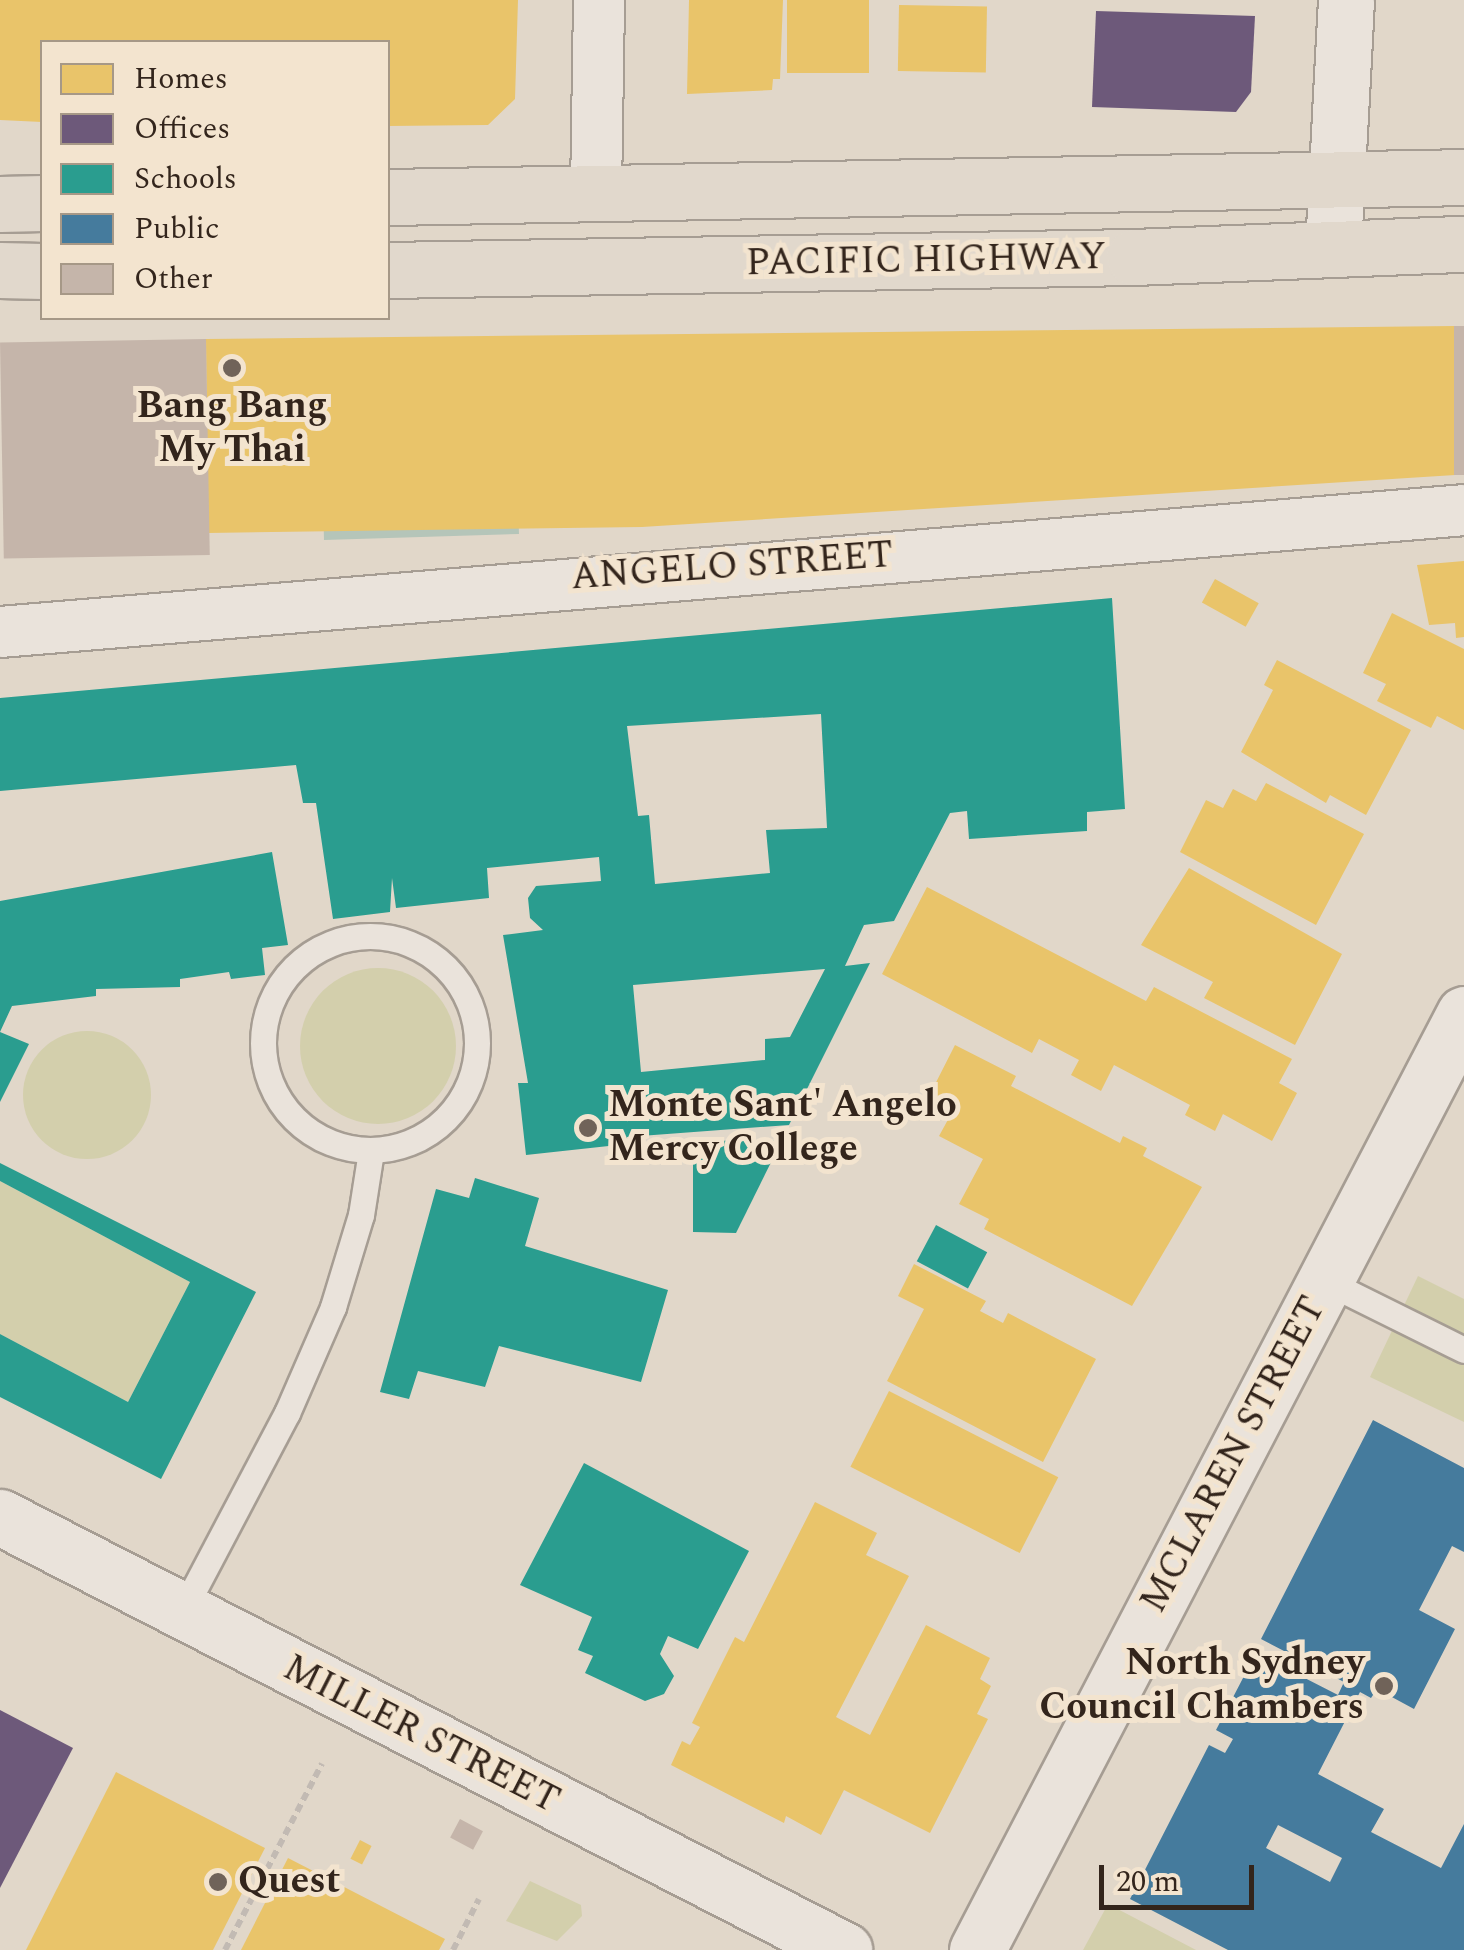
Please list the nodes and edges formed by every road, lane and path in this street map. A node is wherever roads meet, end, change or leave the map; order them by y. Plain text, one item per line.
1 (599, 0) edge
2 (1346, 0) edge
3 (1464, 176) edge
4 (1338, 180) junction
5 (596, 193) junction
6 (390, 197) edge
7 (40, 203) edge
8 (0, 204) edge
9 (1464, 244) edge
10 (1333, 248) junction
11 (0, 270) edge
12 (390, 270) edge
13 (40, 271) edge
14 (1464, 510) edge
15 (0, 632) edge
16 (1464, 1014) edge
17 (370, 1151) junction
18 (1325, 1281) junction
19 (1464, 1350) edge
20 (0, 1516) edge
21 (182, 1612) junction
22 (322, 1764) dead end
23 (479, 1900) dead end
24 (226, 1950) edge
25 (453, 1950) edge
26 (844, 1950) edge
27 (977, 1950) edge

1 - 5 street
2 - 4 street
3 - 4 main road, PACIFIC HIGHWAY
4 - 5 main road, PACIFIC HIGHWAY
4 - 10 street
5 - 6 main road, PACIFIC HIGHWAY
7 - 8 main road
9 - 10 main road, PACIFIC HIGHWAY
10 - 12 main road, PACIFIC HIGHWAY
11 - 13 main road
14 - 15 street, ANGELO STREET
16 - 18 street, MCLAREN STREET
17 - 17 lane
17 - 21 lane
18 - 19 lane
18 - 27 street, MCLAREN STREET
20 - 21 street, MILLER STREET
21 - 26 street, MILLER STREET
22 - 24 path
23 - 25 path

